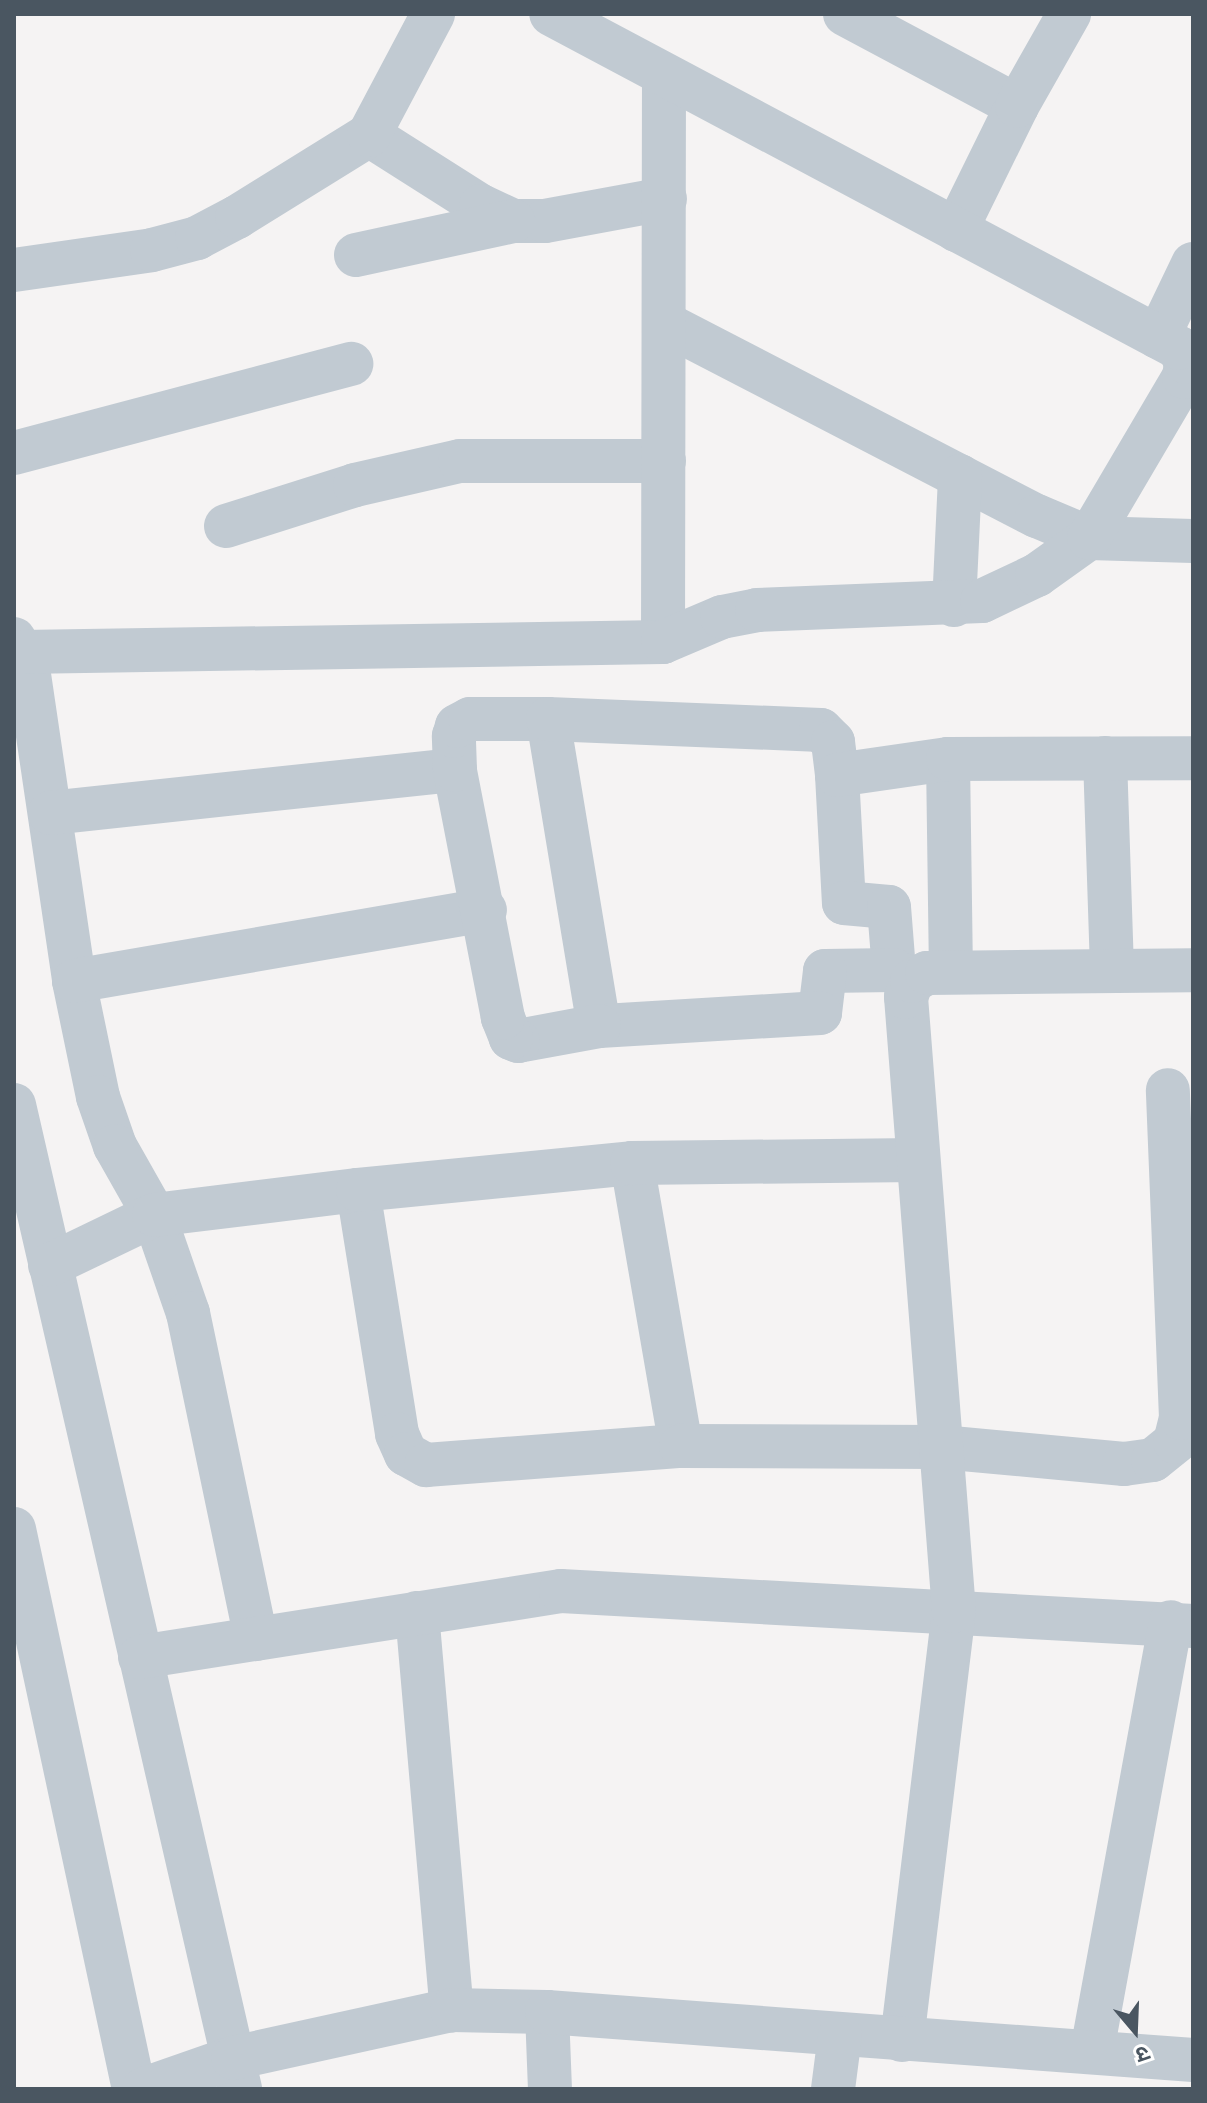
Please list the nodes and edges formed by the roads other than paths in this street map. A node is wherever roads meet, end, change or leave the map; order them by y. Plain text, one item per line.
1 (433, 14) edge
2 (551, 14) edge
3 (845, 14) edge
4 (1069, 14) edge
5 (664, 75) junction
6 (1017, 106) junction
7 (369, 135) junction
8 (665, 199) junction
9 (513, 221) junction
10 (956, 230) junction
11 (356, 255) dead end
12 (1193, 264) edge
13 (14, 270) edge
14 (664, 323) junction
15 (1158, 337) junction
16 (351, 364) dead end
17 (14, 453) edge
18 (664, 461) junction
19 (960, 476) junction
20 (226, 526) dead end
21 (1089, 538) junction
22 (1193, 541) edge
23 (954, 605) junction
24 (663, 642) junction
25 (18, 646) edge
26 (548, 719) junction
27 (1105, 758) junction
28 (1193, 758) edge
29 (948, 759) junction
30 (455, 770) junction
31 (837, 775) junction
32 (50, 813) junction
33 (485, 910) junction
34 (1193, 970) edge
35 (1112, 971) junction
36 (919, 974) junction
37 (74, 981) junction
38 (599, 1026) junction
39 (1168, 1090) dead end
40 (14, 1105) edge
41 (918, 1160) junction
42 (632, 1163) junction
43 (358, 1190) junction
44 (154, 1215) junction
45 (1182, 1219) edge
46 (50, 1265) junction
47 (681, 1446) junction
48 (941, 1447) junction
49 (14, 1529) edge
50 (954, 1611) junction
51 (417, 1613) junction
52 (1182, 1624) edge
53 (256, 1639) junction
54 (140, 1657) junction
55 (452, 2010) junction
56 (547, 2012) junction
57 (840, 2035) junction
58 (902, 2040) junction
59 (1092, 2051) junction
60 (1193, 2060) edge
61 (236, 2074) edge
62 (134, 2089) edge
63 (144, 2089) edge
64 (550, 2089) edge
65 (833, 2089) edge

1 - 7 street
2 - 5 street
3 - 6 street
4 - 6 street
5 - 8 street
5 - 10 street
6 - 10 street
7 - 9 street
7 - 13 street
8 - 9 street
8 - 14 street
9 - 11 street
10 - 15 street
12 - 15 street
14 - 18 street
14 - 19 street
15 - 21 street
16 - 17 street
18 - 20 street
18 - 24 street
19 - 21 street
19 - 23 street
21 - 22 street
21 - 23 street
23 - 24 street
24 - 25 street
25 - 32 street
26 - 30 street
26 - 31 street
26 - 38 street
27 - 28 street
27 - 29 street
27 - 35 street
29 - 31 street
29 - 36 street
30 - 32 street
30 - 33 street
31 - 36 street
32 - 37 street
33 - 37 street
33 - 38 street
34 - 35 street
35 - 36 street
36 - 38 street
36 - 41 street
37 - 44 street
39 - 45 street
40 - 46 street
41 - 42 street
41 - 48 street
42 - 43 street
42 - 47 street
43 - 44 street
43 - 47 street
44 - 46 street
44 - 53 street
45 - 48 street
46 - 54 street
47 - 48 street
48 - 50 street
49 - 62 street
50 - 51 street
50 - 52 street
50 - 58 street
51 - 53 street
51 - 55 street
52 - 59 street
53 - 54 street
54 - 61 street
55 - 56 street
55 - 61 street
56 - 57 street
56 - 64 street
57 - 58 street
57 - 65 street
58 - 59 street
59 - 60 street
61 - 63 street

